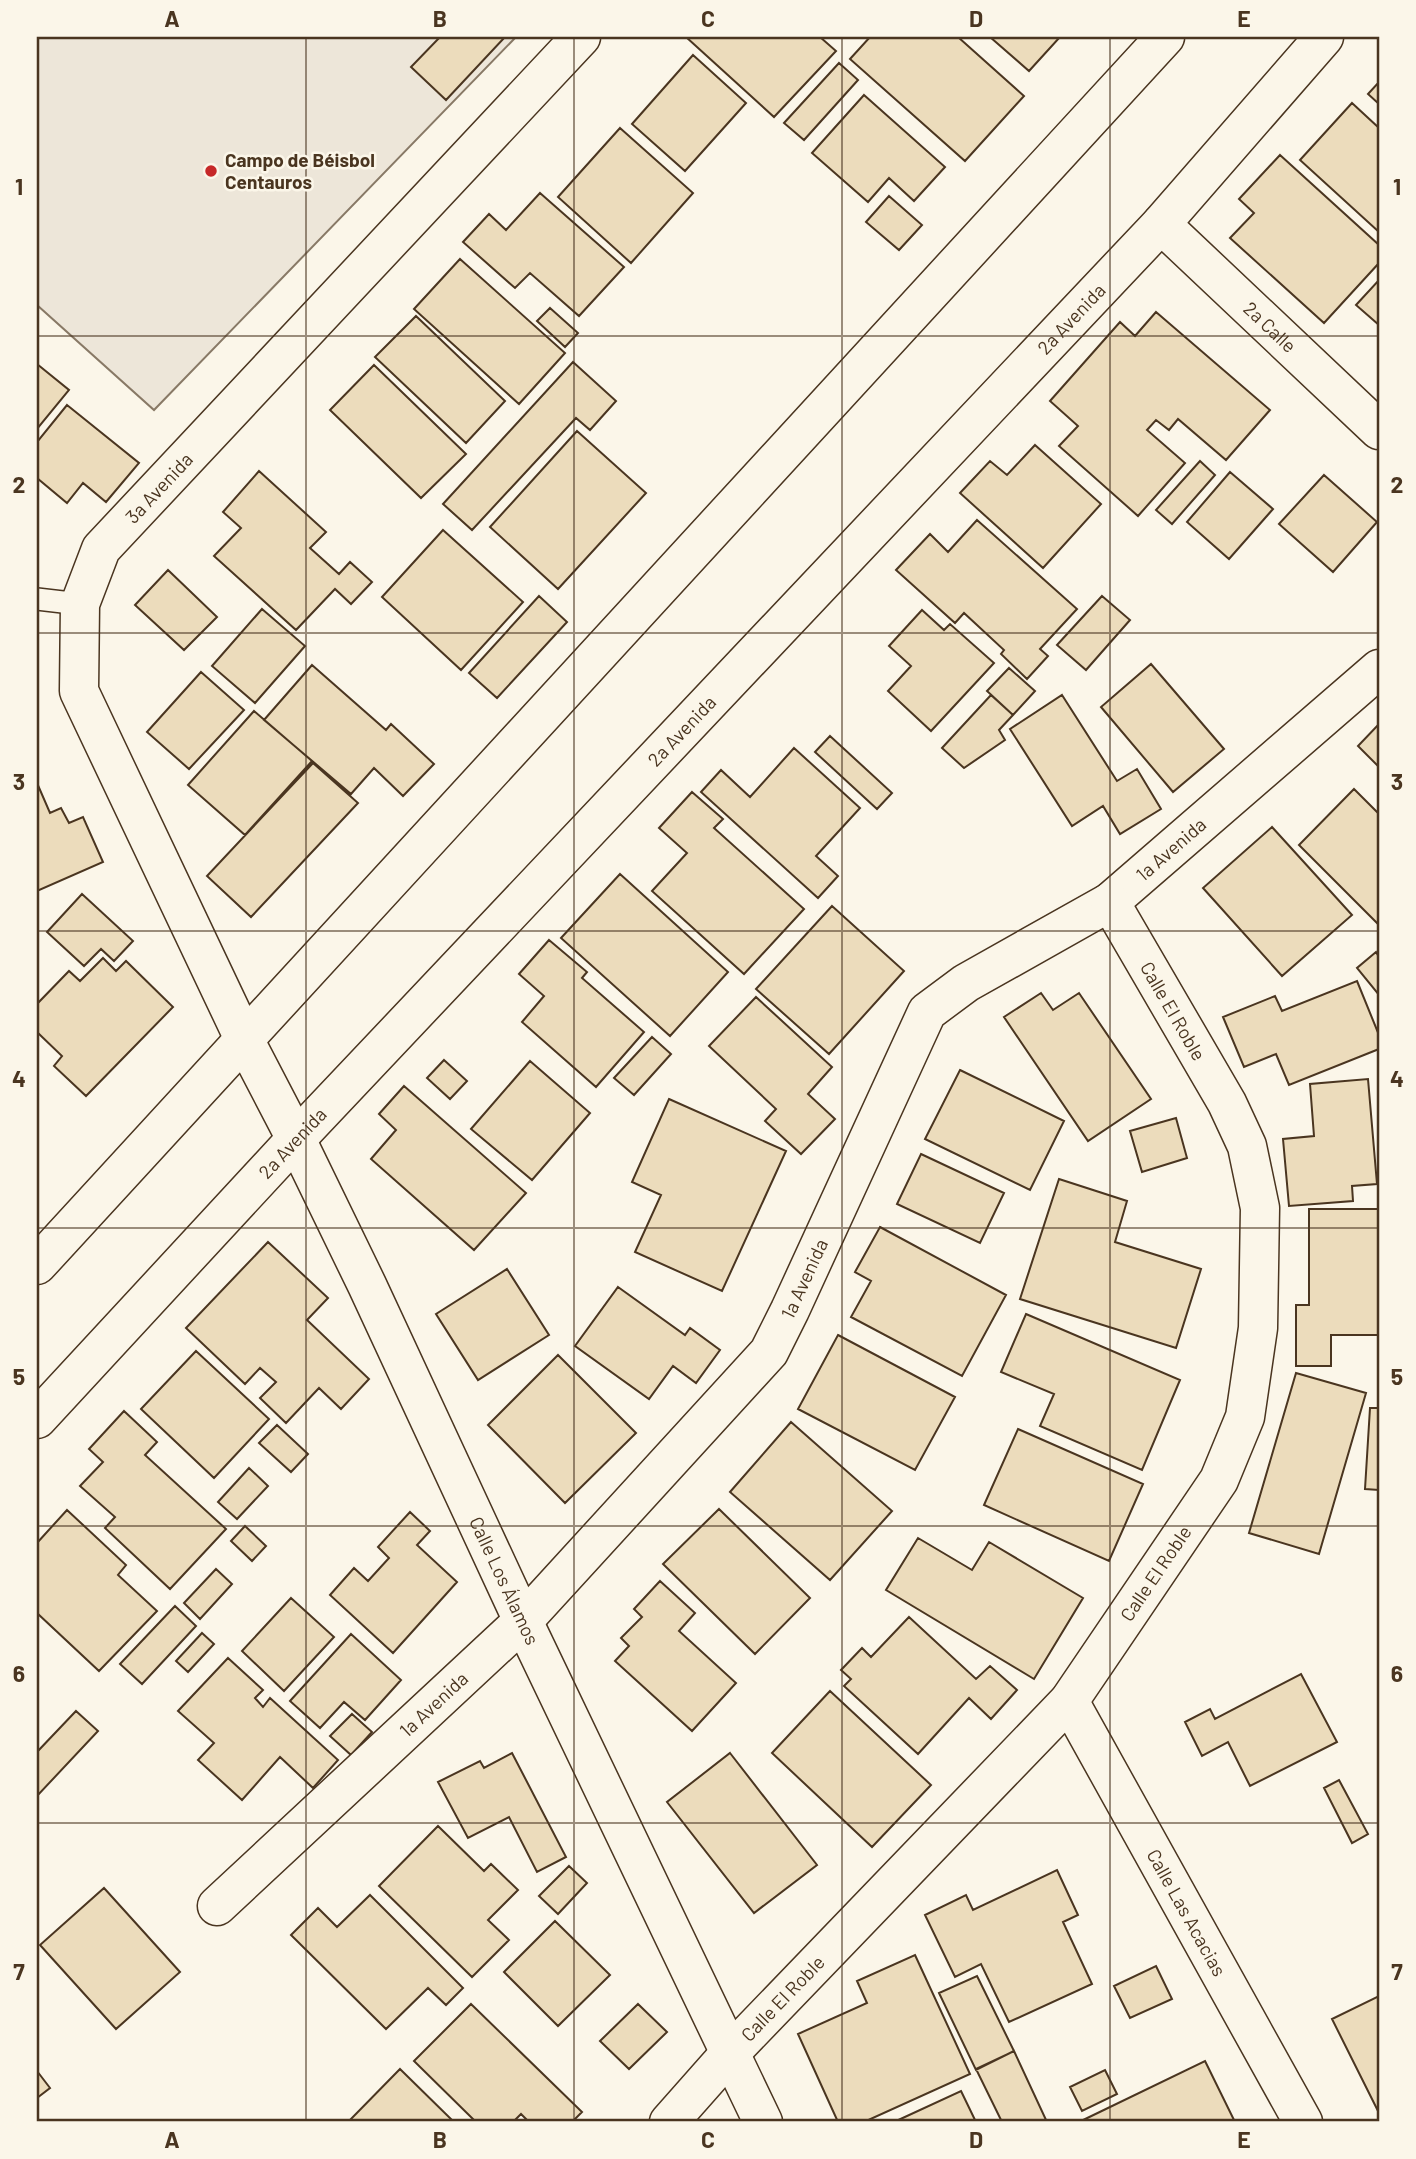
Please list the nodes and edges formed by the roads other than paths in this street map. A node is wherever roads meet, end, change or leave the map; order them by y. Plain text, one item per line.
1 (581, 37) edge
2 (1165, 37) edge
3 (1324, 37) edge
4 (1161, 224) junction
5 (1379, 430) edge
6 (37, 598) edge
7 (80, 604) junction
8 (1379, 669) edge
9 (1110, 902) junction
10 (245, 1041) junction
11 (296, 1139) junction
12 (37, 1265) edge
13 (37, 1419) edge
14 (523, 1620) junction
15 (1069, 1701) junction
16 (217, 1906) dead end
17 (730, 2053) junction
18 (669, 2122) edge
19 (763, 2122) edge
20 (1303, 2122) edge

1 - 7 street, 3a Avenida
2 - 10 street
3 - 4 street, 2a Avenida
4 - 5 street, 2a Calle
4 - 11 street, 2a Avenida
6 - 7 lane
7 - 10 street, 3a Avenida
8 - 9 street, 1a Avenida
9 - 14 street, 1a Avenida
9 - 15 street, Calle El Roble
10 - 11 street, Calle Los Álamos
10 - 12 street
11 - 13 street, 2a Avenida
11 - 14 street, Calle Los Álamos
14 - 16 street, 1a Avenida
14 - 17 street, Calle Los Álamos
15 - 17 street, Calle El Roble
15 - 20 street, Calle Las Acacias
17 - 18 street, Calle El Roble
17 - 19 street, Calle Los Álamos

